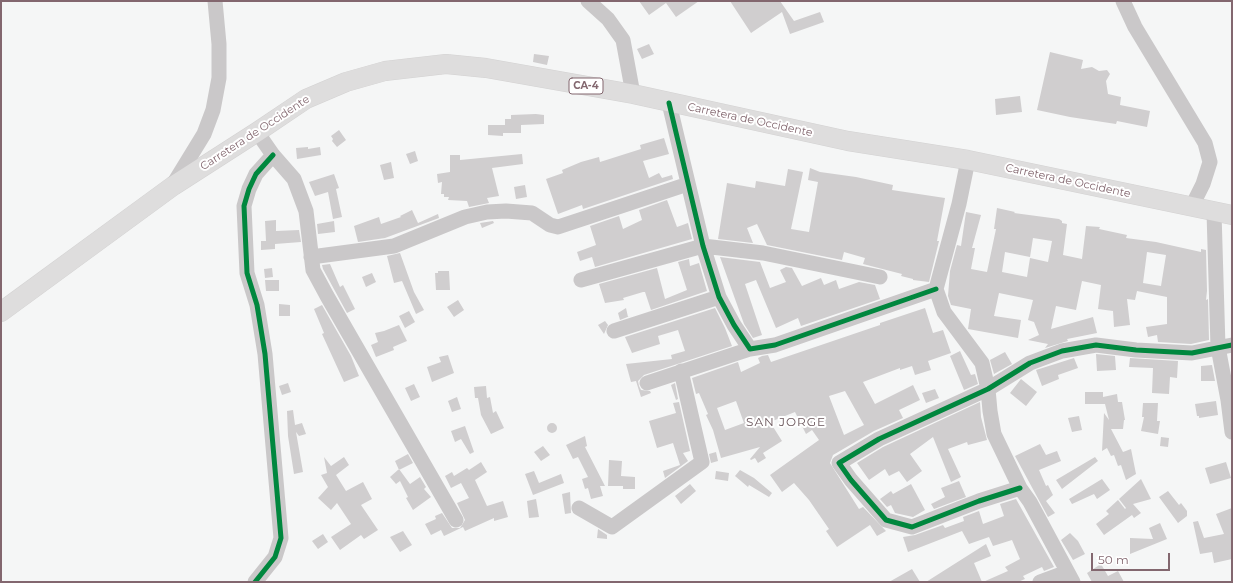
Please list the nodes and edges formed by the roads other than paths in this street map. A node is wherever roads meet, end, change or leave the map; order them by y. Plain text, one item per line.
1 (215, 1) edge
2 (588, 1) edge
3 (1123, 1) edge
4 (633, 94) junction
5 (669, 103) junction
6 (257, 132) junction
7 (273, 155) junction
8 (968, 160) junction
9 (688, 184) junction
10 (173, 186) junction
11 (1192, 206) junction
12 (1223, 214) edge
13 (703, 246) junction
14 (311, 257) junction
15 (880, 277) dead end
16 (581, 280) dead end
17 (936, 289) junction
18 (719, 297) junction
19 (1, 312) edge
20 (614, 331) dead end
21 (1225, 346) edge
22 (750, 349) junction
23 (682, 371) junction
24 (647, 383) dead end
25 (988, 389) junction
26 (1232, 432) edge
27 (1020, 488) junction
28 (579, 508) dead end
29 (456, 520) dead end
30 (1070, 577) edge
31 (255, 582) edge
32 (1040, 582) edge

1 - 10 street
2 - 4 street
3 - 11 street
4 - 5 main road, Carretera de Occidente / CA-4
4 - 6 main road, Carretera de Occidente / CA-4
5 - 8 main road, Carretera de Occidente / CA-4
5 - 9 street
6 - 7 street
6 - 10 main road, Carretera de Occidente / CA-4
7 - 14 street
7 - 31 street
8 - 11 main road, Carretera de Occidente / CA-4
8 - 17 street
9 - 13 street
9 - 14 street
10 - 19 main road, Carretera de Occidente / CA-4
11 - 12 main road, Carretera de Occidente / CA-4
12 - 21 street
13 - 15 street
13 - 16 street
13 - 18 street
14 - 29 street
17 - 22 street
17 - 25 street
18 - 20 street
18 - 22 street
21 - 25 street
21 - 26 street
22 - 23 street
23 - 24 street
23 - 28 street
25 - 27 street
25 - 27 street
27 - 30 street
30 - 32 street

